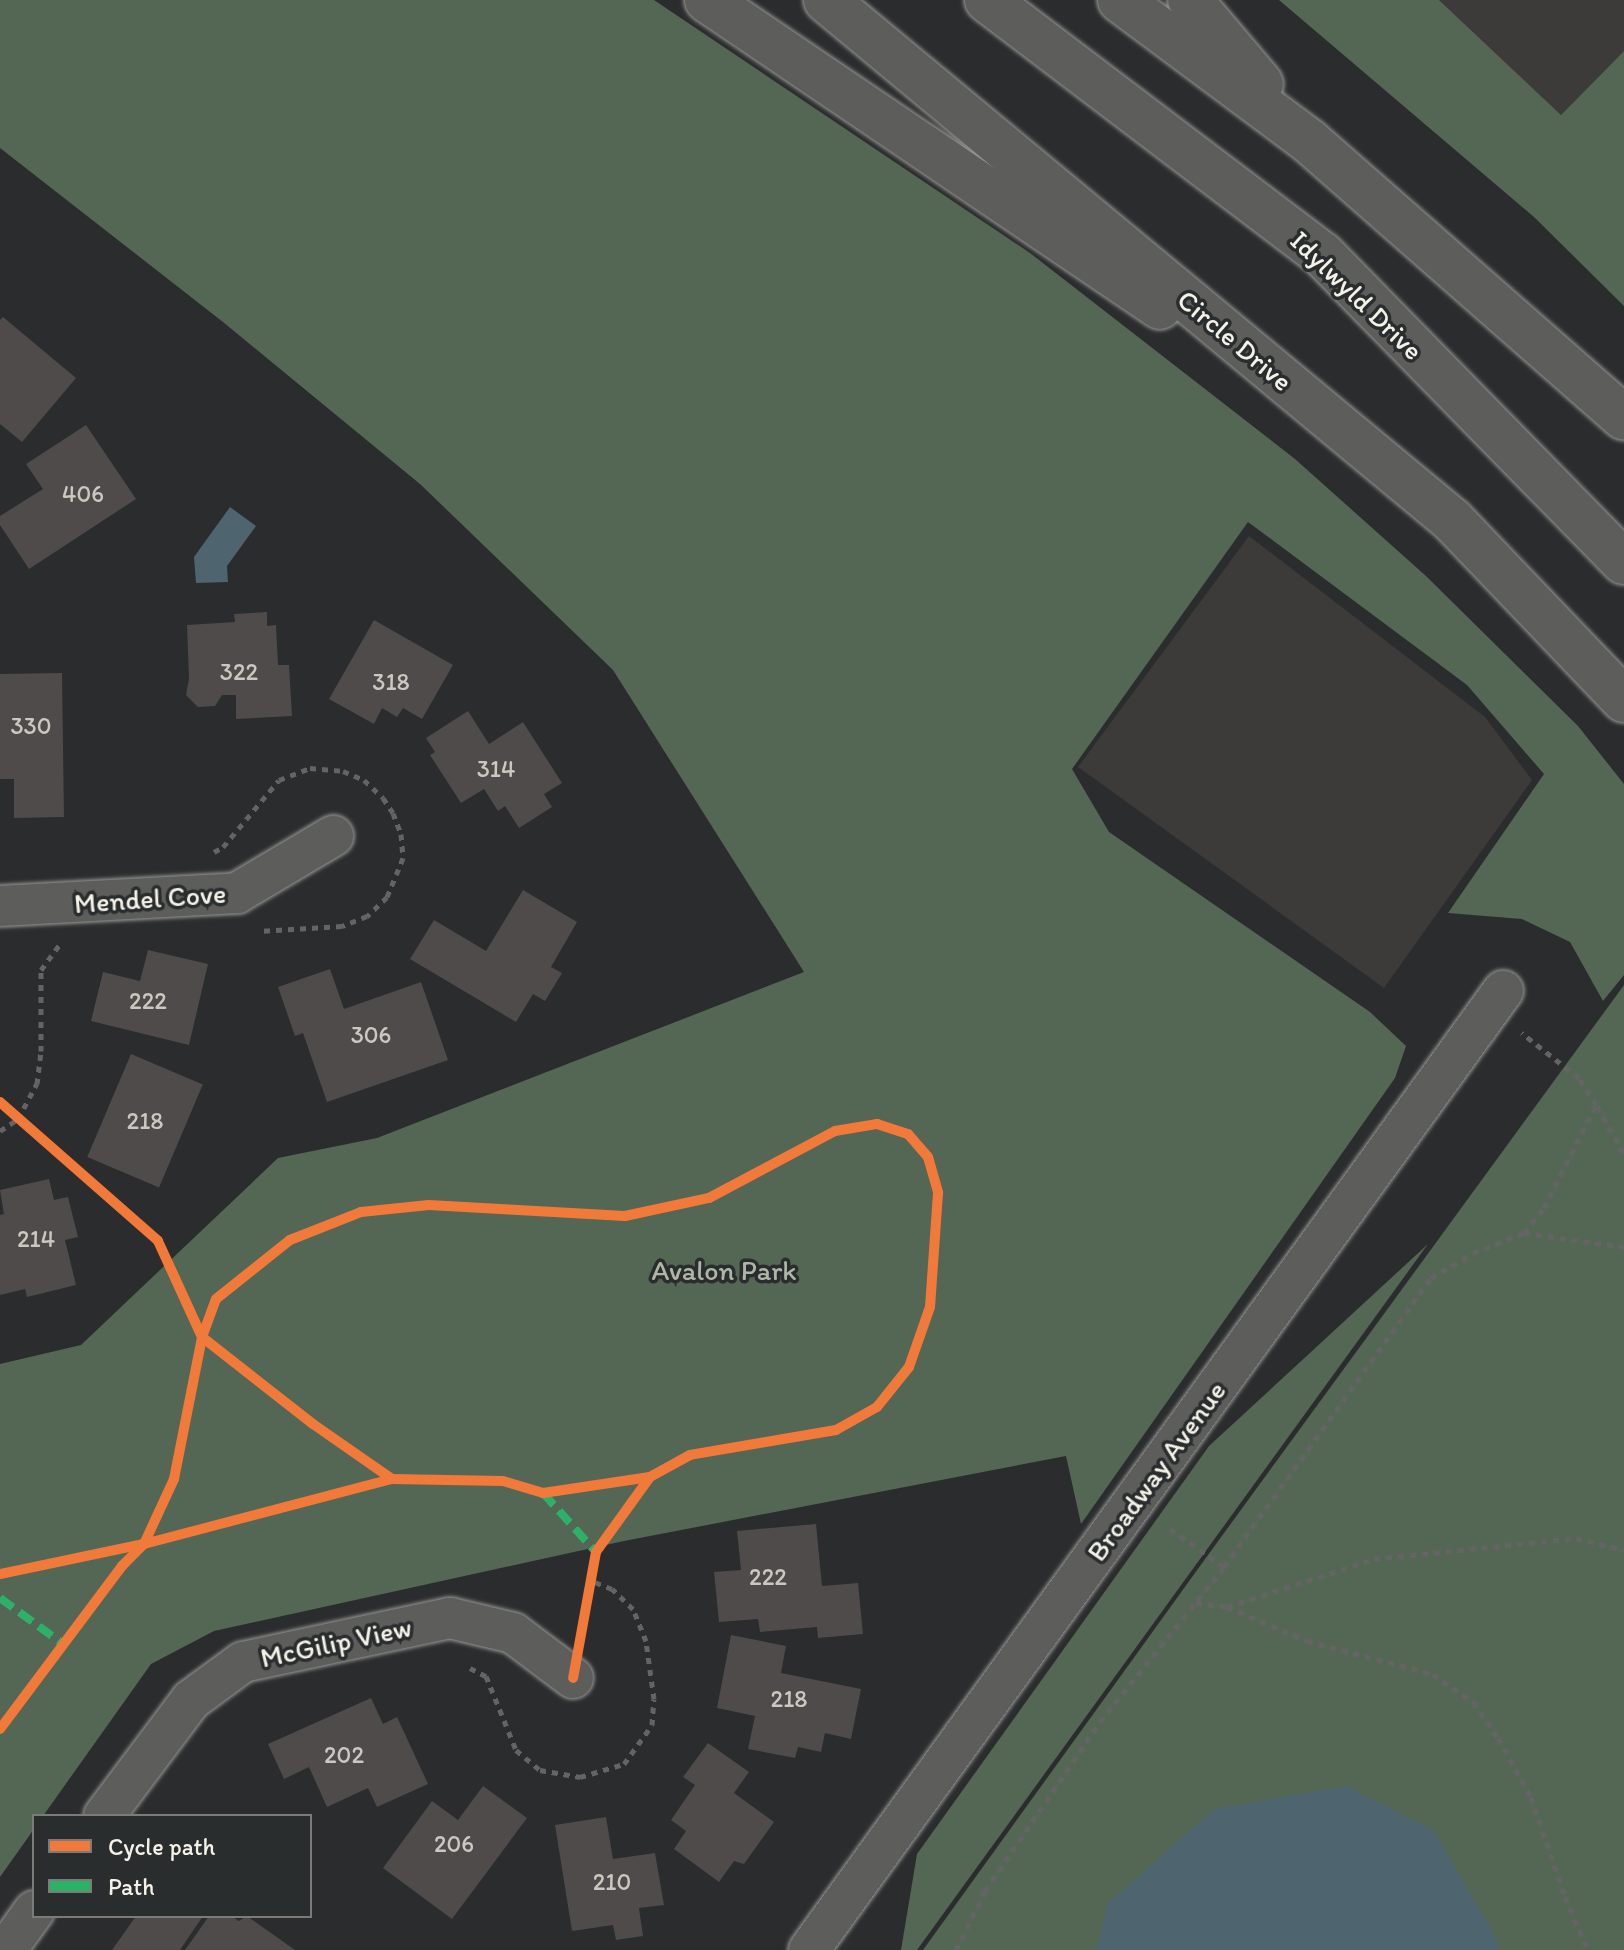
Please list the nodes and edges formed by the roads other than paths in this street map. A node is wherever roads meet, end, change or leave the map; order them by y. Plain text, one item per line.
1 (707, 0) edge
2 (826, 0) edge
3 (987, 0) edge
4 (1120, 0) edge
5 (1190, 0) edge
6 (1309, 141) junction
7 (1314, 406) junction
8 (1624, 418) edge
9 (1624, 562) edge
10 (1624, 700) edge
11 (333, 836) dead end
12 (0, 906) edge
13 (1497, 1000) road end
14 (573, 1678) dead end
15 (106, 1814) edge
16 (32, 1914) edge
17 (6, 1950) edge
18 (809, 1950) edge

1 - 7 highway
2 - 7 highway, Circle Drive
3 - 9 highway, Idylwyld Drive
4 - 6 highway
5 - 6 highway
6 - 8 highway
7 - 10 highway, Circle Drive
11 - 12 street, Mendel Cove
13 - 18 street, Broadway Avenue
14 - 15 street, McGilip View
16 - 17 street

